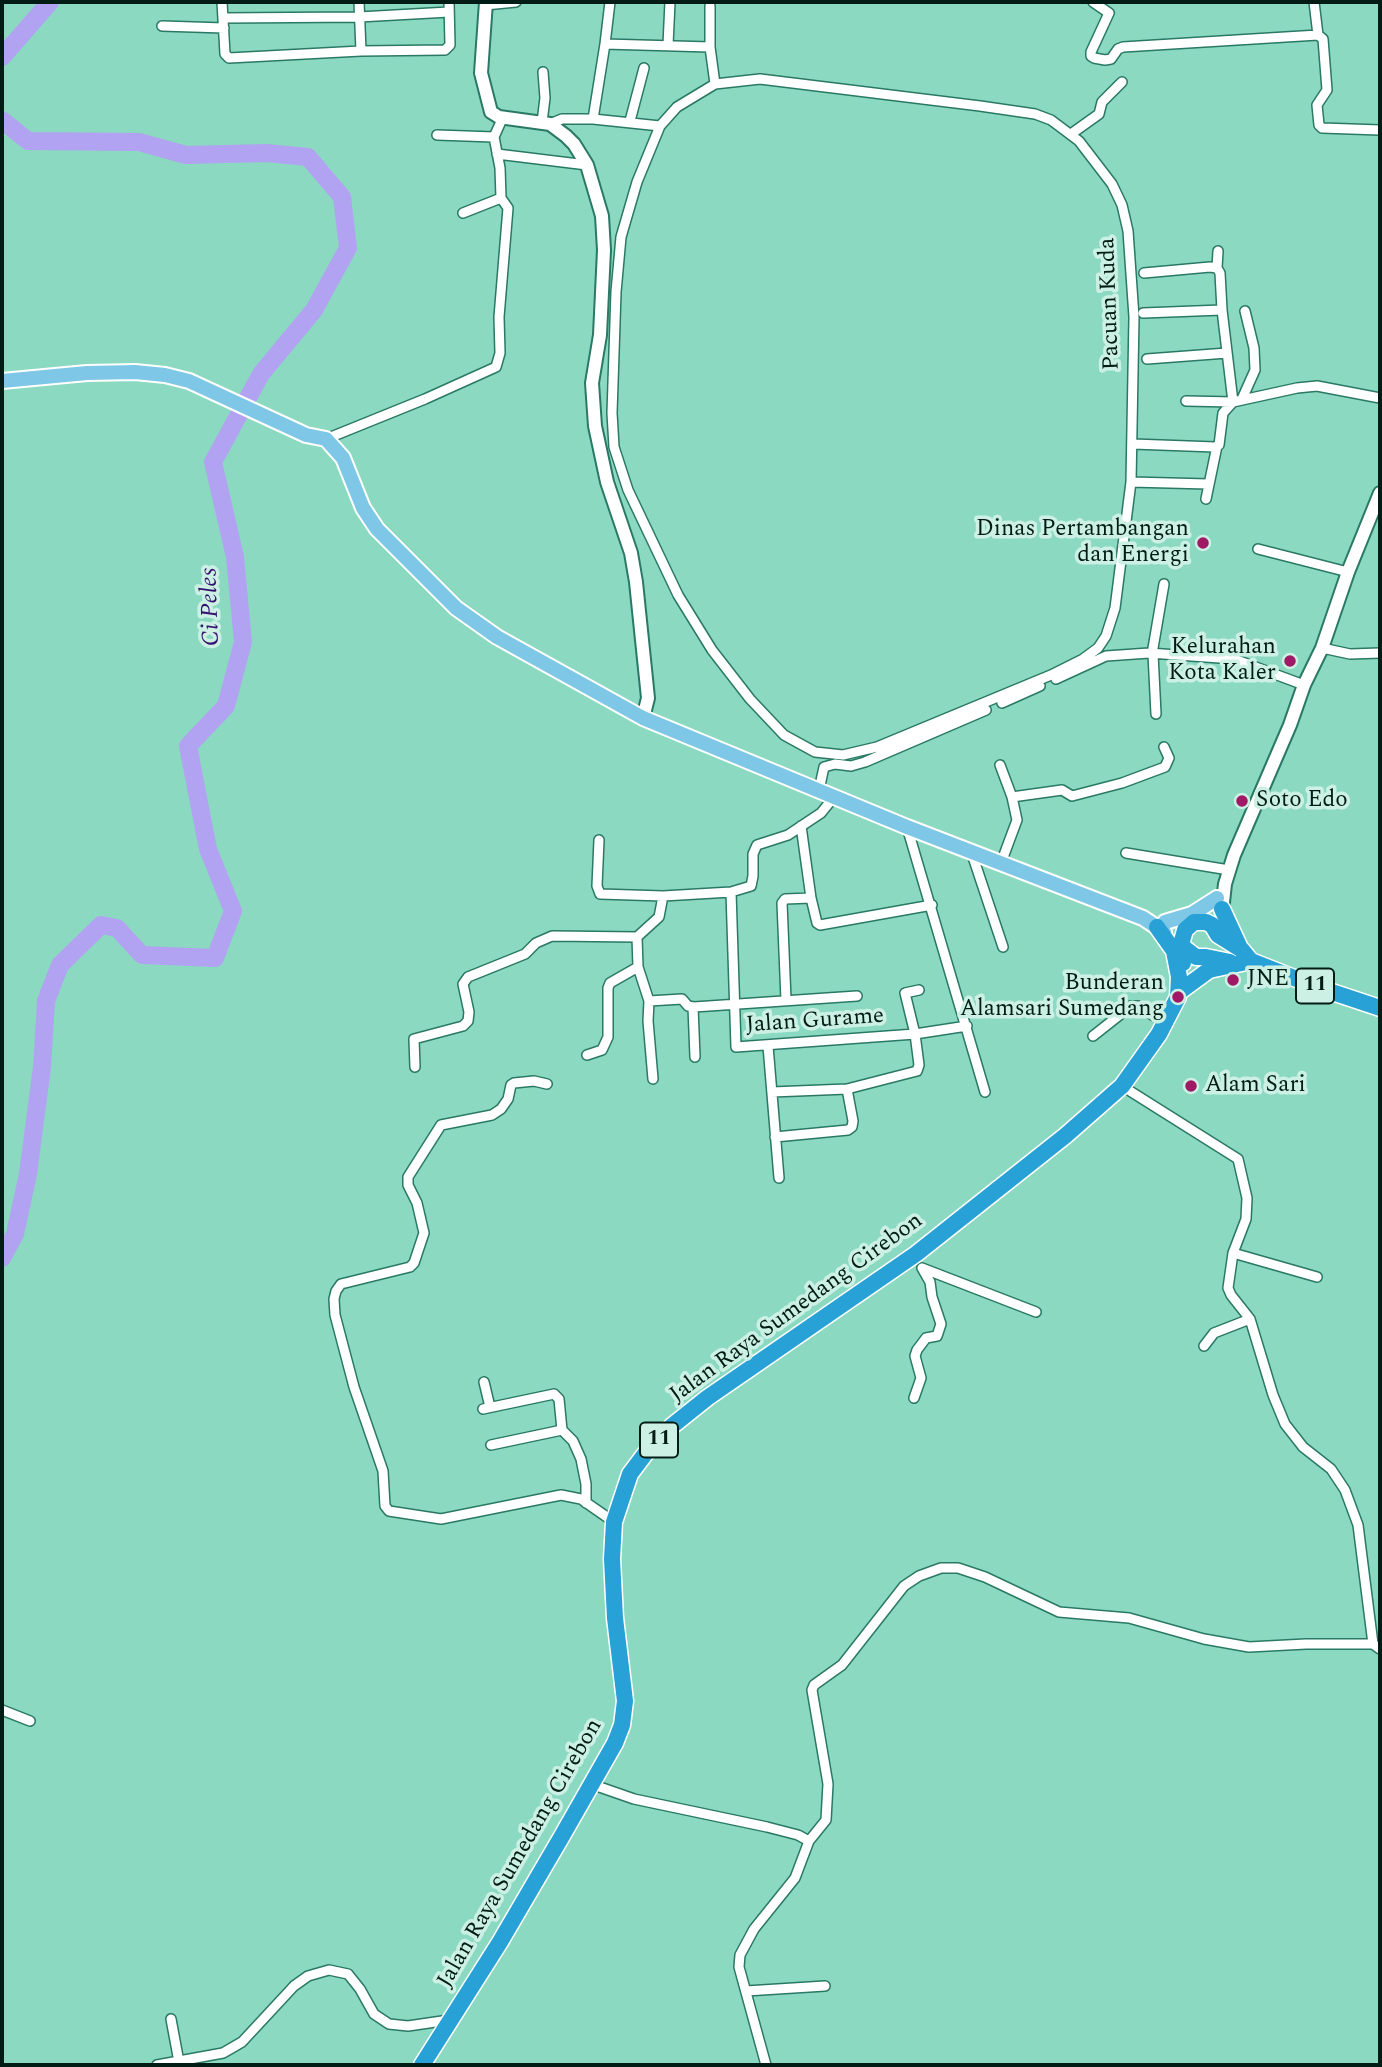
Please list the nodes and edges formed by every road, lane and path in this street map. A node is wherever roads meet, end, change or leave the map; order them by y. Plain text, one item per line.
1 (222, 2) edge
2 (359, 2) edge
3 (516, 2) edge
4 (610, 2) edge
5 (670, 2) edge
6 (1093, 2) edge
7 (1314, 2) edge
8 (485, 3) edge
9 (710, 6) dead end
10 (449, 7) edge
11 (359, 17) junction
12 (223, 23) junction
13 (162, 26) dead end
14 (1318, 35) junction
15 (605, 44) junction
16 (668, 46) junction
17 (710, 47) junction
18 (361, 51) junction
19 (644, 68) dead end
20 (543, 72) dead end
21 (1122, 82) dead end
22 (715, 84) junction
23 (503, 117) junction
24 (593, 119) junction
25 (630, 121) junction
26 (546, 123) junction
27 (660, 126) junction
28 (1380, 130) edge
29 (1071, 134) junction
30 (437, 135) dead end
31 (495, 137) junction
32 (497, 154) junction
33 (587, 165) junction
34 (501, 198) junction
35 (463, 213) dead end
36 (1218, 251) dead end
37 (1217, 268) junction
38 (1144, 273) dead end
39 (1222, 310) junction
40 (1245, 311) dead end
41 (1143, 313) dead end
42 (1227, 353) junction
43 (1147, 359) dead end
44 (2, 381) edge
45 (1380, 398) edge
46 (1186, 401) dead end
47 (1237, 401) junction
48 (326, 439) junction
49 (1133, 444) junction
50 (1217, 446) junction
51 (1131, 482) junction
52 (1208, 484) junction
53 (1380, 493) edge
54 (1206, 499) dead end
55 (1258, 549) dead end
56 (1348, 572) junction
57 (1164, 584) dead end
58 (1322, 648) junction
59 (1380, 653) edge
60 (1153, 654) junction
61 (1304, 685) junction
62 (1156, 714) dead end
63 (643, 718) junction
64 (1164, 747) dead end
65 (1000, 765) dead end
66 (819, 790) junction
67 (834, 797) junction
68 (1012, 797) junction
69 (802, 826) junction
70 (907, 827) junction
71 (599, 840) dead end
72 (971, 851) junction
73 (1126, 853) dead end
74 (1002, 863) junction
75 (1229, 870) junction
76 (731, 891) junction
77 (663, 896) junction
78 (811, 898) junction
79 (1219, 903) junction
80 (932, 905) junction
81 (1194, 922) junction
82 (1161, 924) junction
83 (1218, 935) junction
84 (637, 937) junction
85 (1003, 947) dead end
86 (1183, 947) junction
87 (1206, 957) junction
88 (1243, 958) junction
89 (638, 967) junction
90 (1183, 984) junction
91 (919, 990) dead end
92 (857, 996) dead end
93 (649, 1000) junction
94 (786, 1000) junction
95 (736, 1004) junction
96 (693, 1007) junction
97 (1380, 1008) edge
98 (1165, 1023) junction
99 (967, 1026) junction
100 (915, 1034) junction
101 (1093, 1036) dead end
102 (768, 1046) junction
103 (587, 1055) dead end
104 (695, 1057) dead end
105 (415, 1067) dead end
106 (653, 1079) dead end
107 (547, 1084) dead end
108 (1122, 1086) junction
109 (847, 1089) junction
110 (772, 1092) junction
111 (985, 1092) dead end
112 (775, 1137) junction
113 (779, 1178) dead end
114 (1233, 1253) junction
115 (919, 1261) junction
116 (1317, 1277) dead end
117 (1036, 1312) dead end
118 (1250, 1319) junction
119 (1205, 1346) dead end
120 (484, 1382) dead end
121 (914, 1398) dead end
122 (562, 1430) junction
123 (491, 1445) dead end
124 (586, 1503) junction
125 (614, 1522) junction
126 (1377, 1646) edge
127 (2, 1710) edge
128 (30, 1721) dead end
129 (591, 1784) junction
130 (809, 1841) junction
131 (825, 1986) dead end
132 (746, 1991) junction
133 (171, 2019) dead end
134 (451, 2020) junction
135 (179, 2062) junction
136 (157, 2065) edge
137 (422, 2065) edge
138 (766, 2065) edge

1 - 12 street
2 - 11 street
3 - 8 street
4 - 15 street
5 - 16 street
6 - 14 street
7 - 14 street
8 - 23 street
9 - 17 street
10 - 11 street
10 - 18 street
11 - 12 street
11 - 18 street
12 - 13 street
12 - 18 street
14 - 28 street
15 - 16 street
15 - 24 street
16 - 17 street
17 - 22 street
19 - 25 street
20 - 26 street
21 - 29 street
22 - 27 street, Pacuan Kuda
22 - 29 street, Pacuan Kuda
23 - 26 street
23 - 31 street
24 - 25 street
24 - 26 street
25 - 27 street
26 - 33 street
27 - 51 street, Pacuan Kuda
29 - 49 street, Pacuan Kuda
30 - 31 street
31 - 32 street
32 - 33 street
32 - 34 street
33 - 63 street
34 - 35 street
34 - 48 street
36 - 37 street
37 - 38 street
37 - 39 street
39 - 41 street
39 - 42 street
40 - 47 street
42 - 43 street
42 - 47 street
44 - 48 main road
45 - 47 street
46 - 47 street
47 - 50 street
48 - 63 main road
49 - 50 street
49 - 51 street, Pacuan Kuda
50 - 52 street
51 - 52 street
52 - 54 street
53 - 56 street
55 - 56 street
56 - 58 street
57 - 60 street
58 - 59 street
58 - 61 street
60 - 61 street
60 - 62 street
60 - 66 street
61 - 75 street
63 - 66 main road
64 - 68 street
65 - 68 street
66 - 67 main road
67 - 69 street
67 - 70 main road
68 - 74 street
69 - 76 street
69 - 78 street
70 - 72 main road
70 - 80 street
71 - 77 street
72 - 74 main road
72 - 85 street
73 - 75 street
74 - 82 main road
75 - 79 street
76 - 77 street
76 - 95 street, Jalan Gurame
77 - 84 street
78 - 80 street
78 - 94 street
79 - 81 street
79 - 82 main road
79 - 83 street
79 - 88 highway
80 - 99 street
81 - 82 main road
81 - 83 highway, 11
81 - 86 highway, 11
82 - 86 main road
82 - 90 highway
83 - 87 highway, 11
83 - 88 highway, 11
84 - 89 street
84 - 105 street
86 - 87 highway, 11
86 - 90 highway, 11
87 - 88 highway, 11
87 - 90 highway, 11
88 - 90 highway
88 - 97 highway, 11
89 - 93 street
89 - 103 street
90 - 98 highway, Jalan Raya Sumedang Cirebon / 11
91 - 100 street
92 - 94 street
93 - 96 street
93 - 106 street
94 - 95 street
95 - 96 street
95 - 102 street, Jalan Gurame
96 - 104 street
98 - 101 street
98 - 108 highway, Jalan Raya Sumedang Cirebon / 11
99 - 100 street, Jalan Gurame
99 - 111 street
100 - 102 street, Jalan Gurame
100 - 109 street
102 - 110 street
107 - 124 street
108 - 114 street
108 - 115 highway, Jalan Raya Sumedang Cirebon / 11
109 - 110 street
109 - 112 street
110 - 112 street
112 - 113 street
114 - 116 street
114 - 118 street
115 - 117 street
115 - 121 street
115 - 125 highway, Jalan Raya Sumedang Cirebon / 11
118 - 119 street
118 - 126 street
120 - 122 street
122 - 123 street
122 - 124 street
124 - 125 street
125 - 129 highway, Jalan Raya Sumedang Cirebon / 11
126 - 130 street
127 - 128 street
129 - 130 street
129 - 134 highway, Jalan Raya Sumedang Cirebon / 11
130 - 132 street
131 - 132 street
132 - 138 street
133 - 135 street
134 - 135 street
134 - 137 highway, Jalan Raya Sumedang Cirebon / 11
135 - 136 street

